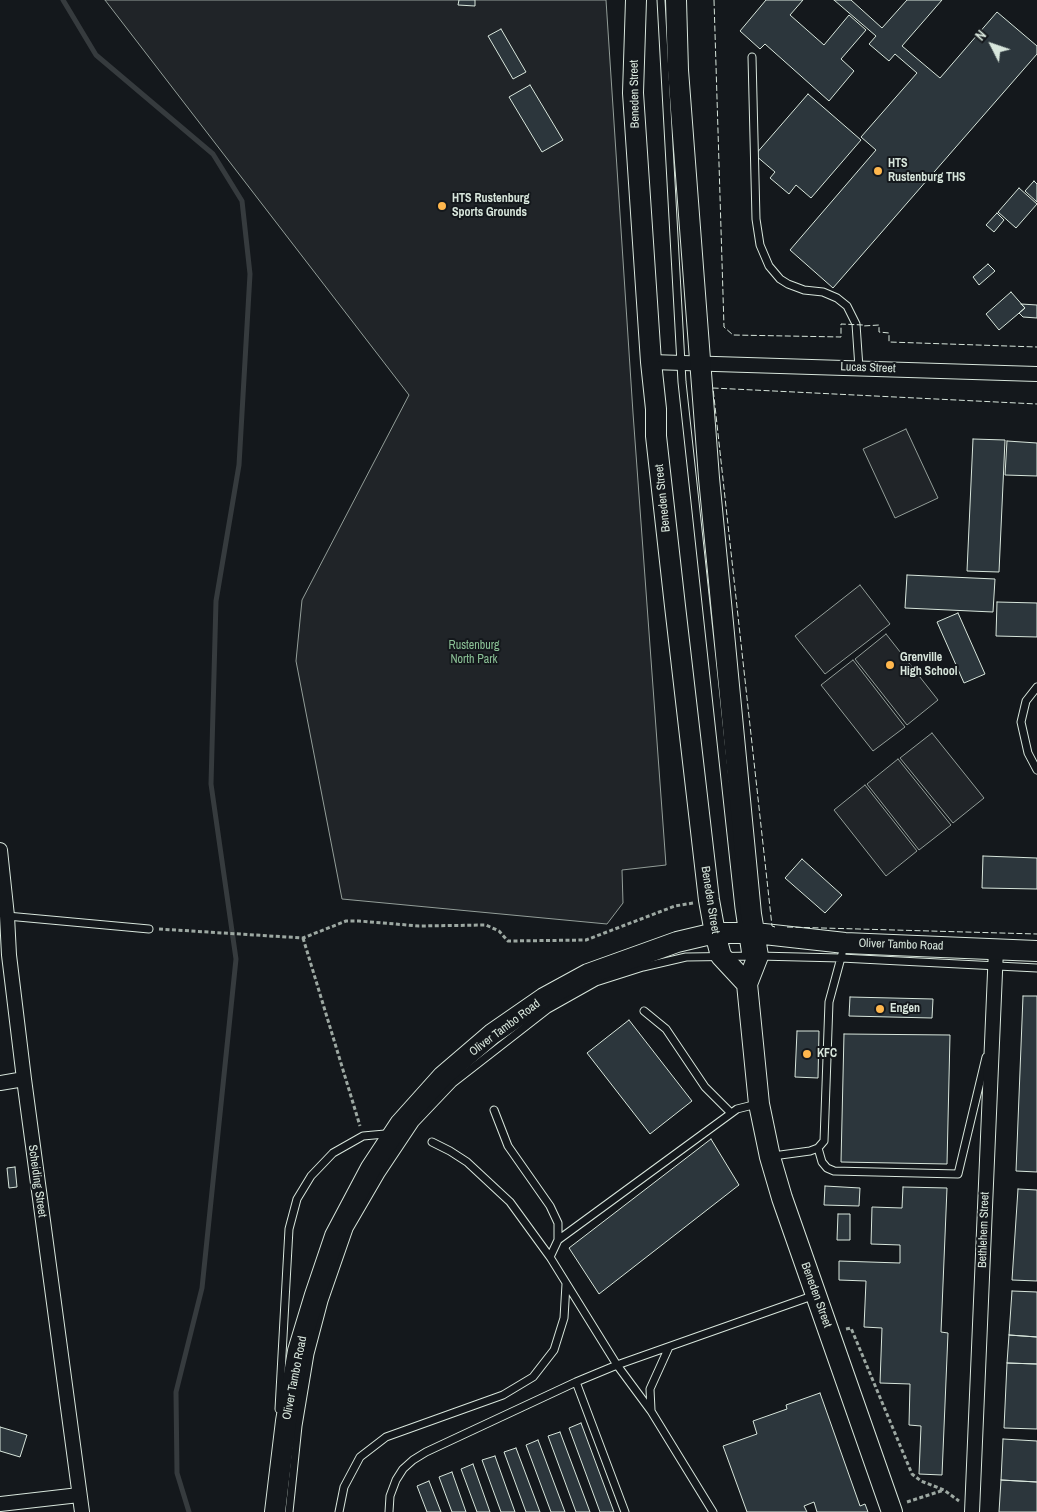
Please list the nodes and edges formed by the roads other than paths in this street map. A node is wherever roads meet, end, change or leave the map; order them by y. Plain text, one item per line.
1 (636, 0) edge
2 (661, 0) edge
3 (676, 0) edge
4 (752, 57) dead end
5 (651, 362) junction
6 (691, 363) junction
7 (859, 368) junction
8 (1037, 374) edge
9 (1037, 687) edge
10 (1037, 770) edge
11 (0, 850) edge
12 (7, 916) junction
13 (149, 929) road end
14 (715, 933) junction
15 (750, 933) junction
16 (843, 950) junction
17 (1037, 951) edge
18 (721, 956) junction
19 (752, 956) junction
20 (997, 957) junction
21 (1037, 968) edge
22 (747, 984) junction
23 (644, 1011) dead end
24 (993, 1030) junction
25 (24, 1079) junction
26 (0, 1082) edge
27 (760, 1104) junction
28 (494, 1110) dead end
29 (731, 1113) junction
30 (385, 1134) dead end
31 (432, 1142) dead end
32 (818, 1148) junction
33 (770, 1157) junction
34 (558, 1240) junction
35 (550, 1257) junction
36 (566, 1284) junction
37 (816, 1295) junction
38 (669, 1347) junction
39 (617, 1365) junction
40 (576, 1382) junction
41 (651, 1411) junction
42 (278, 1414) dead end
43 (278, 1424) dead end
44 (79, 1494) junction
45 (0, 1504) edge
46 (968, 1509) edge
47 (892, 1510) edge
48 (82, 1512) edge
49 (274, 1512) edge
50 (289, 1512) edge
51 (339, 1512) edge
52 (389, 1512) edge
53 (625, 1512) edge
54 (713, 1512) edge

1 - 5 main road, Beneden Street
2 - 6 lane
3 - 6 main road, Beneden Street
4 - 7 lane
5 - 6 street, Lucas Street
5 - 14 main road, Beneden Street
6 - 7 street, Lucas Street
6 - 15 main road, Beneden Street
7 - 8 street, Lucas Street
9 - 10 lane
11 - 12 street, Scheiding Street
12 - 13 lane
12 - 25 street, Scheiding Street
14 - 15 main road, Oliver Tambo Road
14 - 18 main road, Beneden Street
14 - 49 main road, Oliver Tambo Road
15 - 16 main road, Oliver Tambo Road
15 - 19 main road, Beneden Street
16 - 19 lane
16 - 20 main road, Oliver Tambo Road
16 - 32 lane
17 - 20 main road, Oliver Tambo Road
18 - 19 lane
18 - 22 main road, Beneden Street
18 - 50 lane
19 - 22 main road, Beneden Street
20 - 21 lane
20 - 24 street, Bethlehem Street
22 - 27 main road, Beneden Street
23 - 29 lane
24 - 32 lane
24 - 46 street, Bethlehem Street
25 - 26 street
25 - 44 street, Scheiding Street
27 - 29 lane
27 - 33 main road, Beneden Street
28 - 34 lane
29 - 34 lane
30 - 42 lane
31 - 35 lane
32 - 33 lane
33 - 37 main road, Beneden Street
34 - 35 lane
35 - 36 lane
36 - 39 lane
36 - 51 lane
37 - 38 lane
37 - 47 main road, Beneden Street
38 - 39 lane
38 - 41 lane
39 - 40 lane
39 - 41 lane
40 - 52 lane
40 - 53 lane
41 - 54 lane
43 - 49 lane
44 - 45 street
44 - 48 street, Scheiding Street

